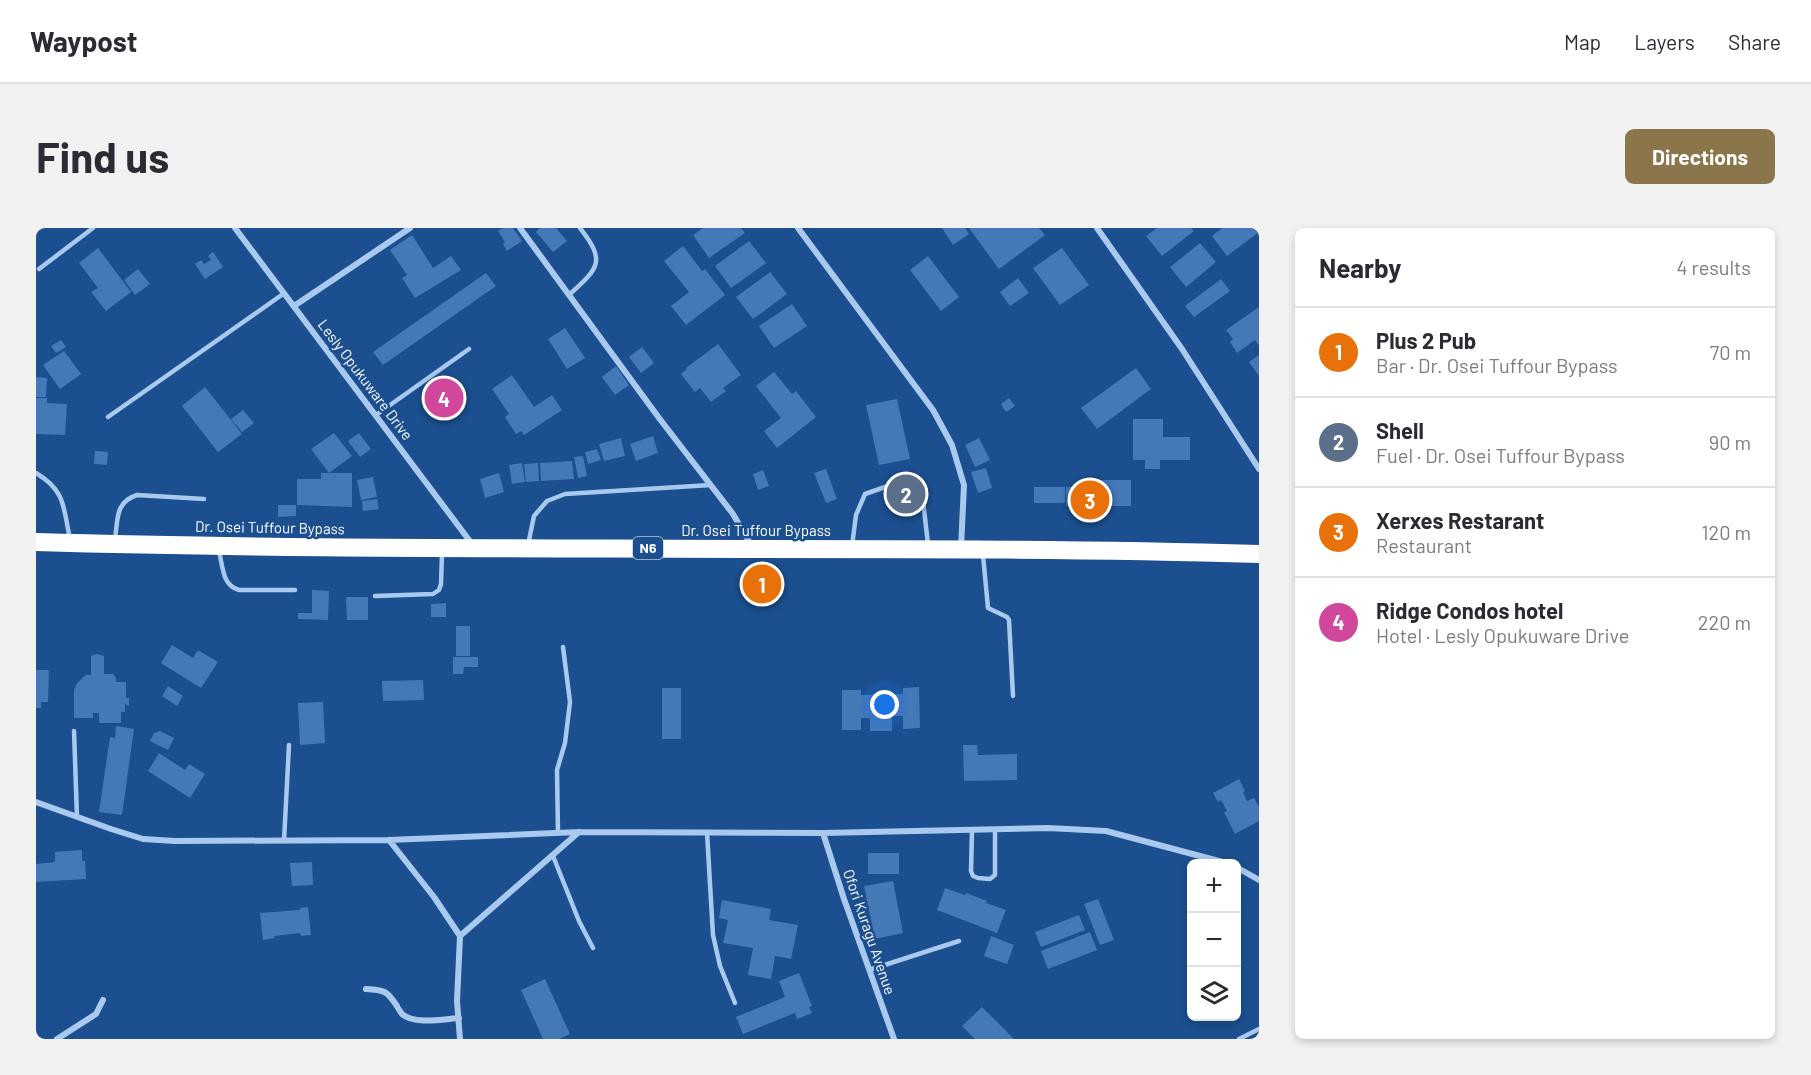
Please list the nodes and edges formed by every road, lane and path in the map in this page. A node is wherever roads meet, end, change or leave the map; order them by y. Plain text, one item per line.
1 (93, 228) edge
2 (235, 228) edge
3 (410, 228) edge
4 (520, 228) edge
5 (580, 228) edge
6 (798, 228) edge
7 (1097, 228) edge
8 (39, 269) dead end
9 (283, 294) junction
10 (570, 294) junction
11 (294, 306) junction
12 (469, 349) dead end
13 (376, 416) junction
14 (108, 417) dead end
15 (1259, 470) edge
16 (36, 473) edge
17 (711, 485) junction
18 (204, 499) dead end
19 (36, 542) edge
20 (71, 543) junction
21 (114, 544) junction
22 (218, 545) junction
23 (443, 548) junction
24 (475, 548) junction
25 (527, 548) junction
26 (753, 549) junction
27 (851, 549) junction
28 (929, 549) junction
29 (961, 549) junction
30 (983, 549) junction
31 (1259, 554) edge
32 (295, 590) dead end
33 (375, 596) dead end
34 (563, 647) dead end
35 (1013, 696) dead end
36 (74, 731) dead end
37 (289, 745) dead end
38 (36, 802) edge
39 (77, 817) junction
40 (995, 829) junction
41 (972, 830) junction
42 (579, 832) junction
43 (707, 832) junction
44 (823, 832) junction
45 (558, 833) junction
46 (389, 840) junction
47 (284, 841) junction
48 (553, 856) junction
49 (1218, 859) edge
50 (1241, 870) edge
51 (1259, 880) edge
52 (460, 936) junction
53 (959, 941) dead end
54 (592, 948) dead end
55 (869, 970) junction
56 (366, 989) dead end
57 (103, 1000) dead end
58 (735, 1003) dead end
59 (459, 1018) junction
60 (1259, 1029) edge
61 (57, 1039) edge
62 (460, 1039) edge
63 (894, 1039) edge
64 (1239, 1039) edge

1 - 8 lane
2 - 9 street, Lesly Opukuware Drive
3 - 11 street
4 - 10 street
5 - 10 lane
6 - 29 street
7 - 15 street
9 - 11 street, Lesly Opukuware Drive
9 - 14 lane
10 - 17 street
11 - 13 street, Lesly Opukuware Drive
12 - 13 lane
13 - 24 street, Lesly Opukuware Drive
16 - 20 lane
17 - 25 lane
17 - 26 street
18 - 21 lane
19 - 20 highway, Dr. Osei Tuffour Bypass / N6
20 - 21 highway, Dr. Osei Tuffour Bypass / N6
21 - 22 highway, Dr. Osei Tuffour Bypass / N6
22 - 23 highway, Dr. Osei Tuffour Bypass / N6
22 - 32 lane
23 - 24 highway, Dr. Osei Tuffour Bypass / N6
23 - 33 lane
24 - 25 highway, Dr. Osei Tuffour Bypass / N6
25 - 26 highway, Dr. Osei Tuffour Bypass / N6
26 - 27 highway, Dr. Osei Tuffour Bypass / N6
27 - 28 highway, Dr. Osei Tuffour Bypass / N6
27 - 28 lane
28 - 29 highway, Dr. Osei Tuffour Bypass / N6
29 - 30 highway, Dr. Osei Tuffour Bypass / N6
30 - 31 highway, Dr. Osei Tuffour Bypass / N6
30 - 35 lane
34 - 45 lane
36 - 39 lane
37 - 47 lane
38 - 39 street
39 - 47 street
40 - 41 street
40 - 41 lane
40 - 49 street
41 - 44 street
42 - 43 street
42 - 45 street
42 - 48 street
43 - 44 street
43 - 58 lane
44 - 55 street, Ofori Kuragu Avenue
45 - 46 street
46 - 47 street
46 - 52 street
48 - 52 street
48 - 54 lane
50 - 51 street
52 - 59 street
53 - 55 lane
55 - 63 street, Ofori Kuragu Avenue
56 - 59 street
57 - 61 street
59 - 62 street
60 - 64 lane

